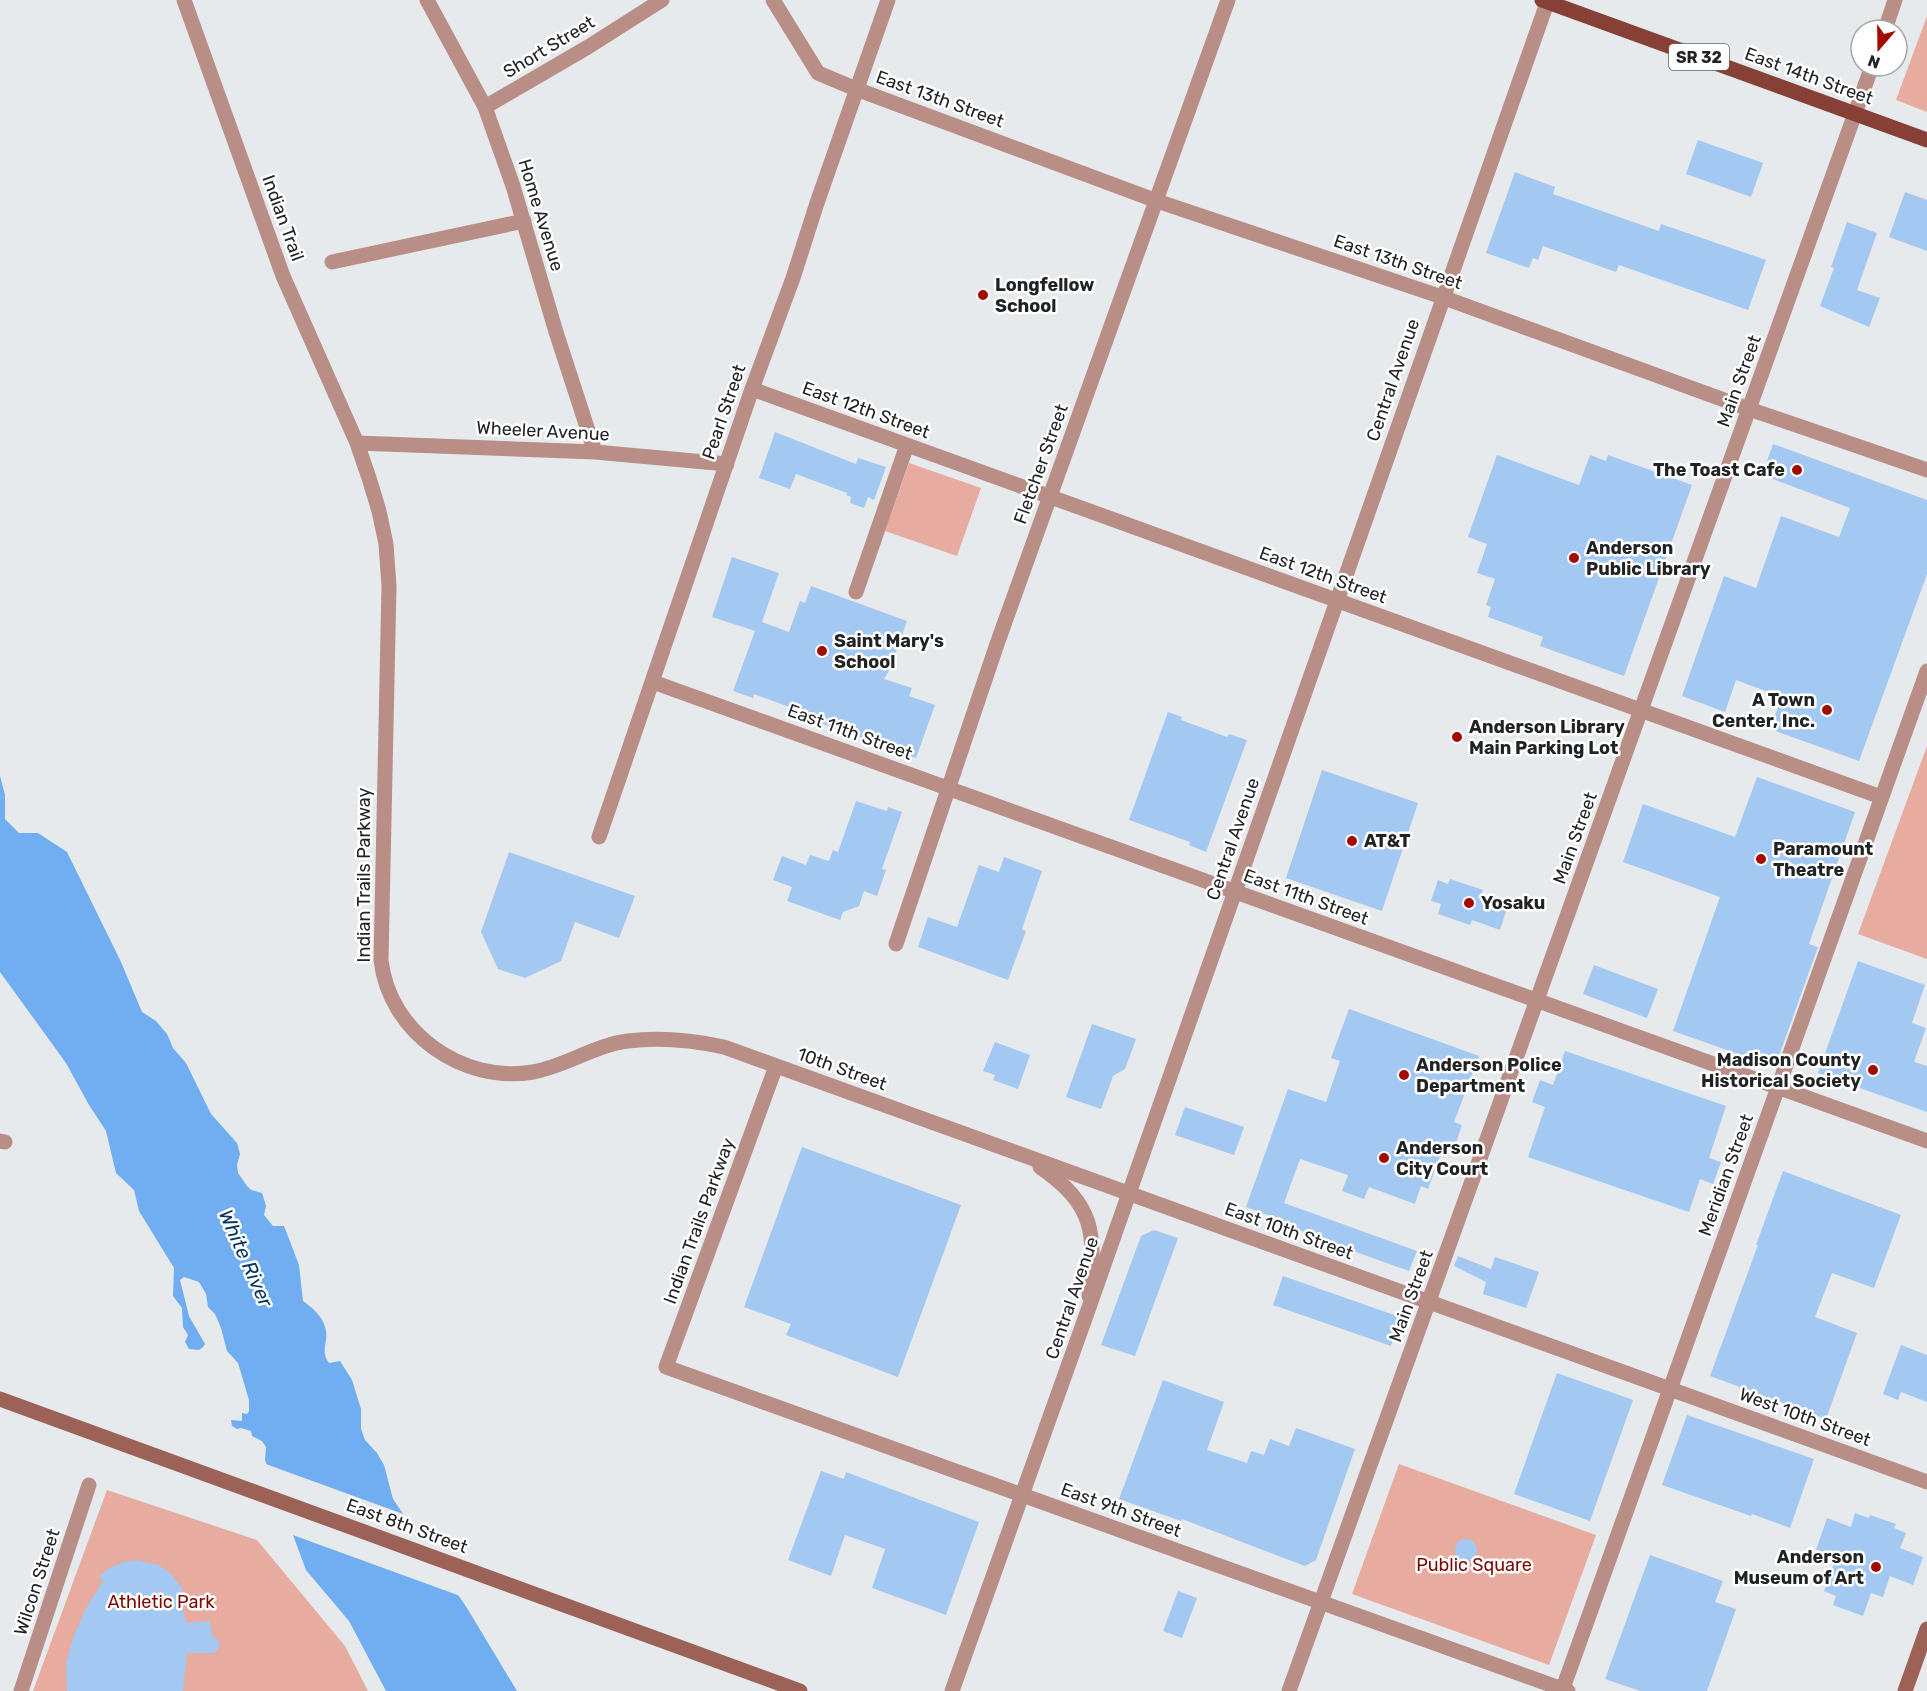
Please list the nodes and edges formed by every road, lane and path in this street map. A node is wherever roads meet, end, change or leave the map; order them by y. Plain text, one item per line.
1 (184, 0) edge
2 (427, 0) edge
3 (662, 0) edge
4 (773, 0) edge
5 (888, 0) edge
6 (1228, 0) edge
7 (1896, 0) edge
8 (1546, 1) edge
9 (1889, 18) edge
10 (1868, 78) edge
11 (856, 89) junction
12 (485, 107) junction
13 (1855, 114) junction
14 (1927, 140) edge
15 (1157, 201) junction
16 (524, 221) junction
17 (332, 262) dead end
18 (1442, 297) junction
19 (752, 389) junction
20 (1749, 409) junction
21 (357, 443) junction
22 (907, 445) junction
23 (595, 452) junction
24 (727, 464) junction
25 (1927, 470) edge
26 (1049, 496) junction
27 (856, 592) dead end
28 (1338, 601) junction
29 (1927, 671) edge
30 (653, 682) junction
31 (1642, 711) junction
32 (950, 789) junction
33 (1881, 797) junction
34 (599, 837) dead end
35 (1234, 892) junction
36 (896, 944) dead end
37 (1538, 1000) junction
38 (776, 1066) junction
39 (1778, 1087) junction
40 (895, 1109) joint
41 (1927, 1141) edge
42 (1003, 1148) junction
43 (1129, 1195) junction
44 (1429, 1302) junction
45 (1088, 1313) junction
46 (666, 1367) joint
47 (1670, 1389) junction
48 (0, 1399) edge
49 (1927, 1482) edge
50 (89, 1485) dead end
51 (1022, 1495) junction
52 (1321, 1602) junction
53 (1927, 1629) edge
54 (1564, 1690) edge
55 (21, 1691) edge
56 (800, 1691) edge
57 (952, 1691) edge
58 (1289, 1691) edge
59 (1905, 1691) edge

1 - 21 street, Indian Trail
2 - 12 street, Home Avenue
3 - 12 street, Short Street
4 - 11 street, East 13th Street
5 - 11 street, Pearl Street
6 - 15 street, Fletcher Street
7 - 9 street
8 - 13 main road, East 14th Street / SR 32
8 - 18 street, Central Avenue
10 - 13 street, Main Street
11 - 15 street, East 13th Street
11 - 19 street, Pearl Street
12 - 16 street, Home Avenue
13 - 14 main road, East 14th Street / SR 32
13 - 20 street, Main Street
15 - 18 street, East 13th Street
15 - 26 street, Fletcher Street
16 - 17 street
16 - 23 street, Home Avenue
18 - 20 street, East 13th Street
18 - 28 street, Central Avenue
19 - 22 street, East 12th Street
19 - 24 street, Pearl Street
20 - 25 street, East 13th Street
20 - 31 street, Main Street
21 - 23 street, Wheeler Avenue
21 - 38 street, Indian Trails Parkway
22 - 26 street, East 12th Street
22 - 27 street
23 - 24 street, Wheeler Avenue
24 - 30 street, Pearl Street
26 - 28 street, East 12th Street
26 - 32 street, Fletcher Street
28 - 31 street, East 12th Street
28 - 35 street, Central Avenue
29 - 33 street, Meridian Street
30 - 32 street, East 11th Street
30 - 34 street, Pearl Street
31 - 33 street, East 12th Street
31 - 37 street, Main Street
32 - 35 street, East 11th Street
32 - 36 street, Fletcher Street
33 - 39 street, Meridian Street
35 - 37 street, East 11th Street
35 - 43 street, Central Avenue
37 - 39 street, East 11th Street
37 - 44 street, Main Street
38 - 40 street, 10th Street
38 - 46 street, Indian Trails Parkway
39 - 41 street, East 11th Street
39 - 47 street, Meridian Street
40 - 42 street, East 10th Street
42 - 43 street, East 10th Street
42 - 45 street
43 - 44 street, East 10th Street
43 - 45 street, Central Avenue
44 - 47 street, East 10th Street
44 - 52 street, Main Street
45 - 51 street, Central Avenue
46 - 51 street, East 9th Street
47 - 49 street, West 10th Street
47 - 54 street, Meridian Street
48 - 56 main road, East 8th Street
50 - 55 street, Wilcon Street
51 - 52 street, East 9th Street
51 - 57 street, Central Avenue
52 - 54 street, East 9th Street
52 - 58 street, Main Street
53 - 59 main road

